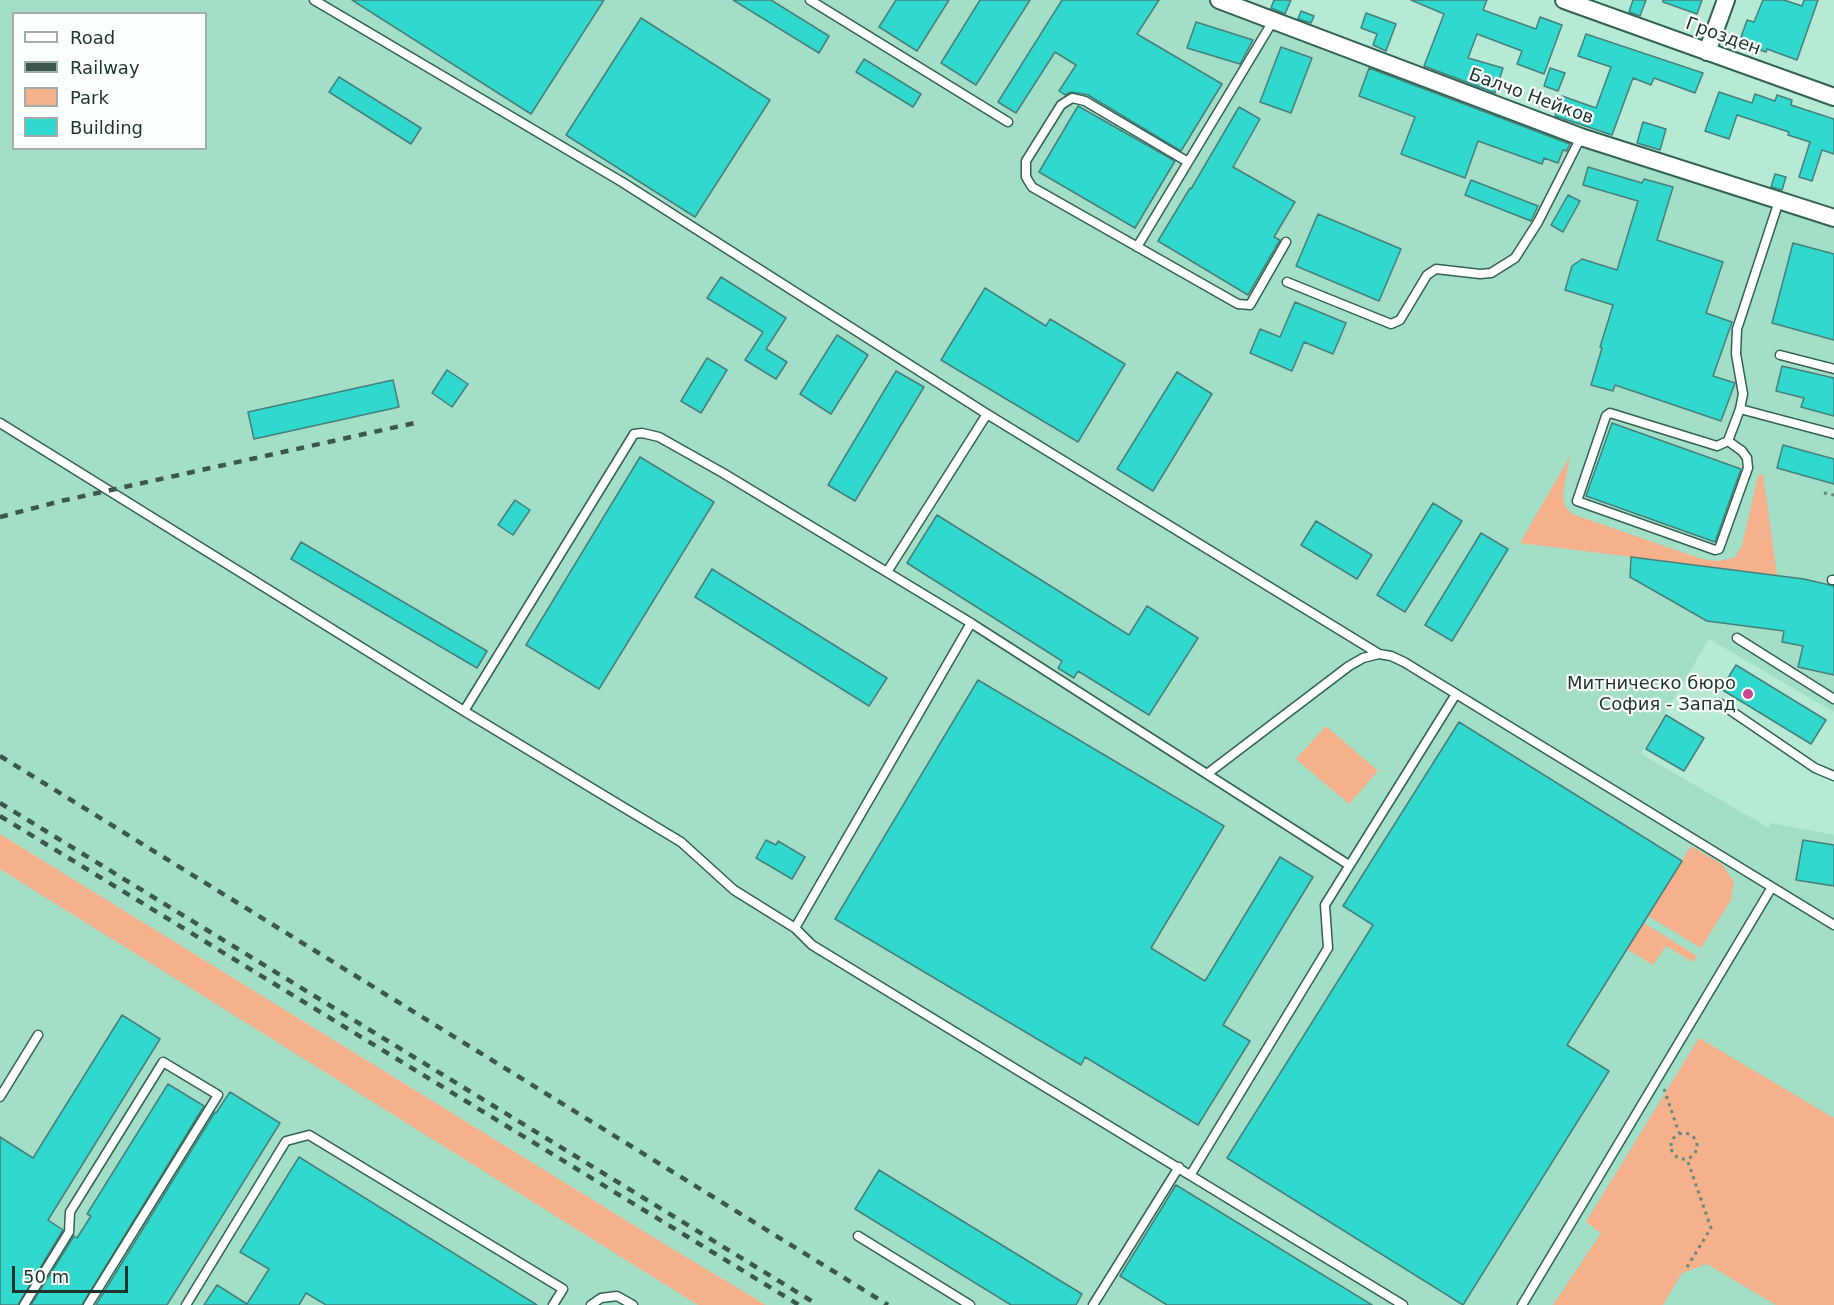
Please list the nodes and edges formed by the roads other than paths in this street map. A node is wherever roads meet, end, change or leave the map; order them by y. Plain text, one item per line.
1 (315, 0) edge
2 (810, 0) edge
3 (1219, 0) edge
4 (1564, 0) edge
5 (1726, 0) edge
6 (1273, 21) junction
7 (1707, 52) junction
8 (1834, 97) edge
9 (1008, 122) dead end
10 (1581, 137) junction
11 (1188, 162) junction
12 (1779, 201) junction
13 (1834, 218) edge
14 (1286, 242) dead end
15 (1137, 247) junction
16 (1287, 282) dead end
17 (1780, 355) dead end
18 (1834, 369) edge
19 (1740, 409) junction
20 (987, 414) junction
21 (0, 423) edge
22 (1834, 434) edge
23 (1728, 441) junction
24 (887, 572) junction
25 (970, 623) junction
26 (1737, 638) dead end
27 (1378, 654) junction
28 (1456, 694) junction
29 (1834, 699) edge
30 (1721, 704) dead end
31 (464, 711) junction
32 (1207, 774) junction
33 (1834, 776) edge
34 (1349, 865) junction
35 (1772, 887) junction
36 (1834, 925) edge
37 (795, 928) junction
38 (38, 1035) dead end
39 (0, 1097) edge
40 (1179, 1167) junction
41 (1191, 1174) junction
42 (858, 1236) dead end
43 (24, 1305) edge
44 (88, 1305) edge
45 (186, 1305) edge
46 (553, 1305) edge
47 (591, 1305) edge
48 (633, 1305) edge
49 (970, 1305) edge
50 (1093, 1305) edge
51 (1403, 1305) edge
52 (1522, 1305) edge

1 - 20 lane
2 - 9 lane
3 - 6 street, Балчо Нейков
4 - 7 street, Грозден
5 - 7 street
6 - 10 street, Балчо Нейков
6 - 11 lane
7 - 8 street, Грозден
10 - 12 street, Балчо Нейков
10 - 16 lane
11 - 15 lane
11 - 15 lane
12 - 13 street, Балчо Нейков
12 - 19 lane
14 - 15 lane
17 - 18 lane
19 - 22 lane
19 - 23 lane
20 - 24 lane
20 - 27 lane
21 - 31 lane
23 - 23 lane
24 - 25 lane
24 - 31 lane
25 - 32 lane
25 - 37 lane
26 - 29 lane
27 - 28 lane
27 - 32 lane
28 - 34 lane
28 - 35 lane
30 - 33 lane
31 - 37 lane
32 - 34 lane
34 - 41 lane
35 - 36 lane
35 - 52 lane
37 - 40 lane
38 - 39 lane
40 - 41 lane
40 - 50 lane
41 - 51 lane
42 - 49 lane
43 - 44 lane
45 - 46 lane
47 - 48 lane

